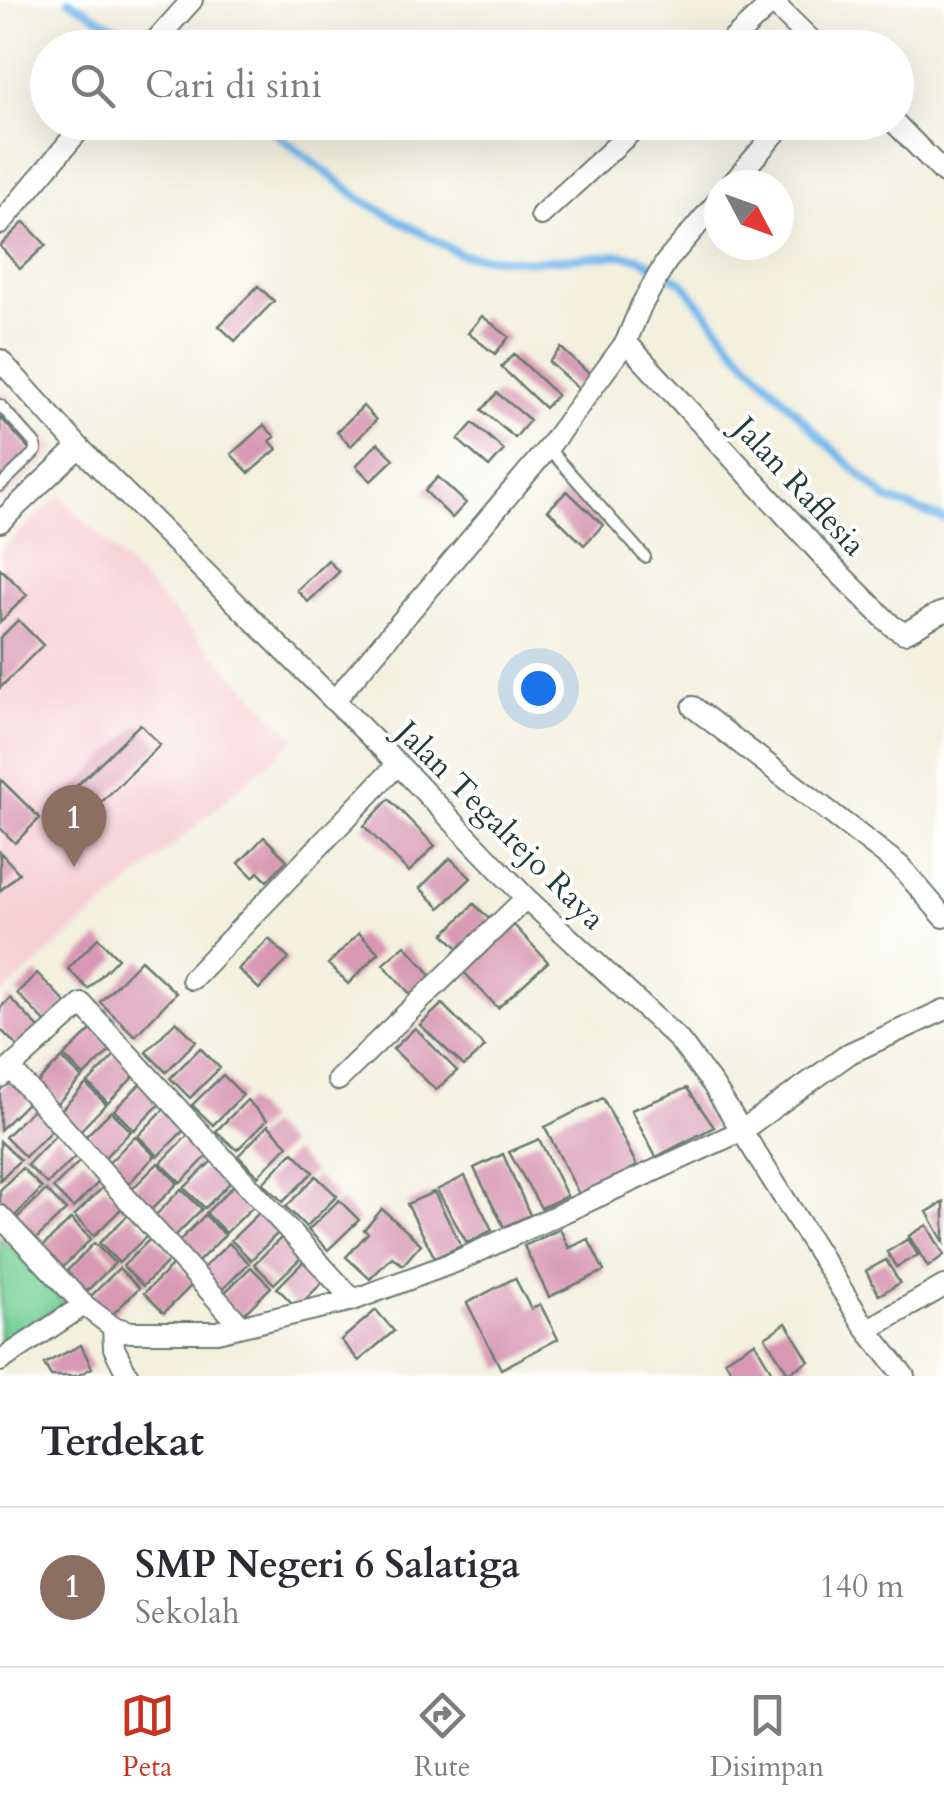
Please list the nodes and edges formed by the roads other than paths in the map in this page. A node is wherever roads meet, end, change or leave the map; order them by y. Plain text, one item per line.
1 (192, 0) edge
2 (773, 1) edge
3 (164, 30) edge
4 (743, 30) edge
5 (802, 30) edge
6 (71, 140) edge
7 (622, 140) edge
8 (770, 140) edge
9 (912, 140) edge
10 (745, 170) edge
11 (944, 173) edge
12 (541, 215) dead end
13 (704, 218) edge
14 (0, 224) edge
15 (626, 342) junction
16 (0, 360) edge
17 (0, 406) edge
18 (79, 447) junction
19 (548, 448) junction
20 (0, 486) edge
21 (0, 522) edge
22 (646, 556) dead end
23 (944, 612) edge
24 (334, 701) junction
25 (694, 707) dead end
26 (398, 764) junction
27 (526, 898) junction
28 (944, 916) edge
29 (192, 979) dead end
30 (944, 1010) edge
31 (5, 1072) edge
32 (338, 1080) dead end
33 (741, 1131) junction
34 (0, 1216) edge
35 (944, 1286) edge
36 (353, 1300) junction
37 (84, 1305) junction
38 (241, 1326) junction
39 (114, 1327) junction
40 (867, 1330) junction
41 (0, 1361) edge
42 (128, 1376) edge
43 (904, 1376) edge

1 - 3 street
2 - 4 street
2 - 5 street
6 - 14 street
7 - 12 street
8 - 10 street
9 - 11 street
13 - 15 street
15 - 19 street
15 - 23 street, Jalan Raflesia
16 - 18 street, Jalan Tegalrejo Raya
17 - 20 lane
18 - 21 street
18 - 24 street, Jalan Tegalrejo Raya
19 - 22 lane
19 - 24 street
24 - 26 street, Jalan Tegalrejo Raya
25 - 28 street
26 - 27 street, Jalan Tegalrejo Raya
26 - 29 street
27 - 32 street
27 - 33 street, Jalan Tegalrejo Raya
30 - 33 street
31 - 36 street
31 - 38 street
33 - 36 street
33 - 40 street, Jalan Tegalrejo Raya
34 - 37 street
35 - 40 street
36 - 38 street
37 - 39 street
37 - 41 street
38 - 39 street
39 - 42 street
40 - 43 street, Jalan Tegalrejo Raya

